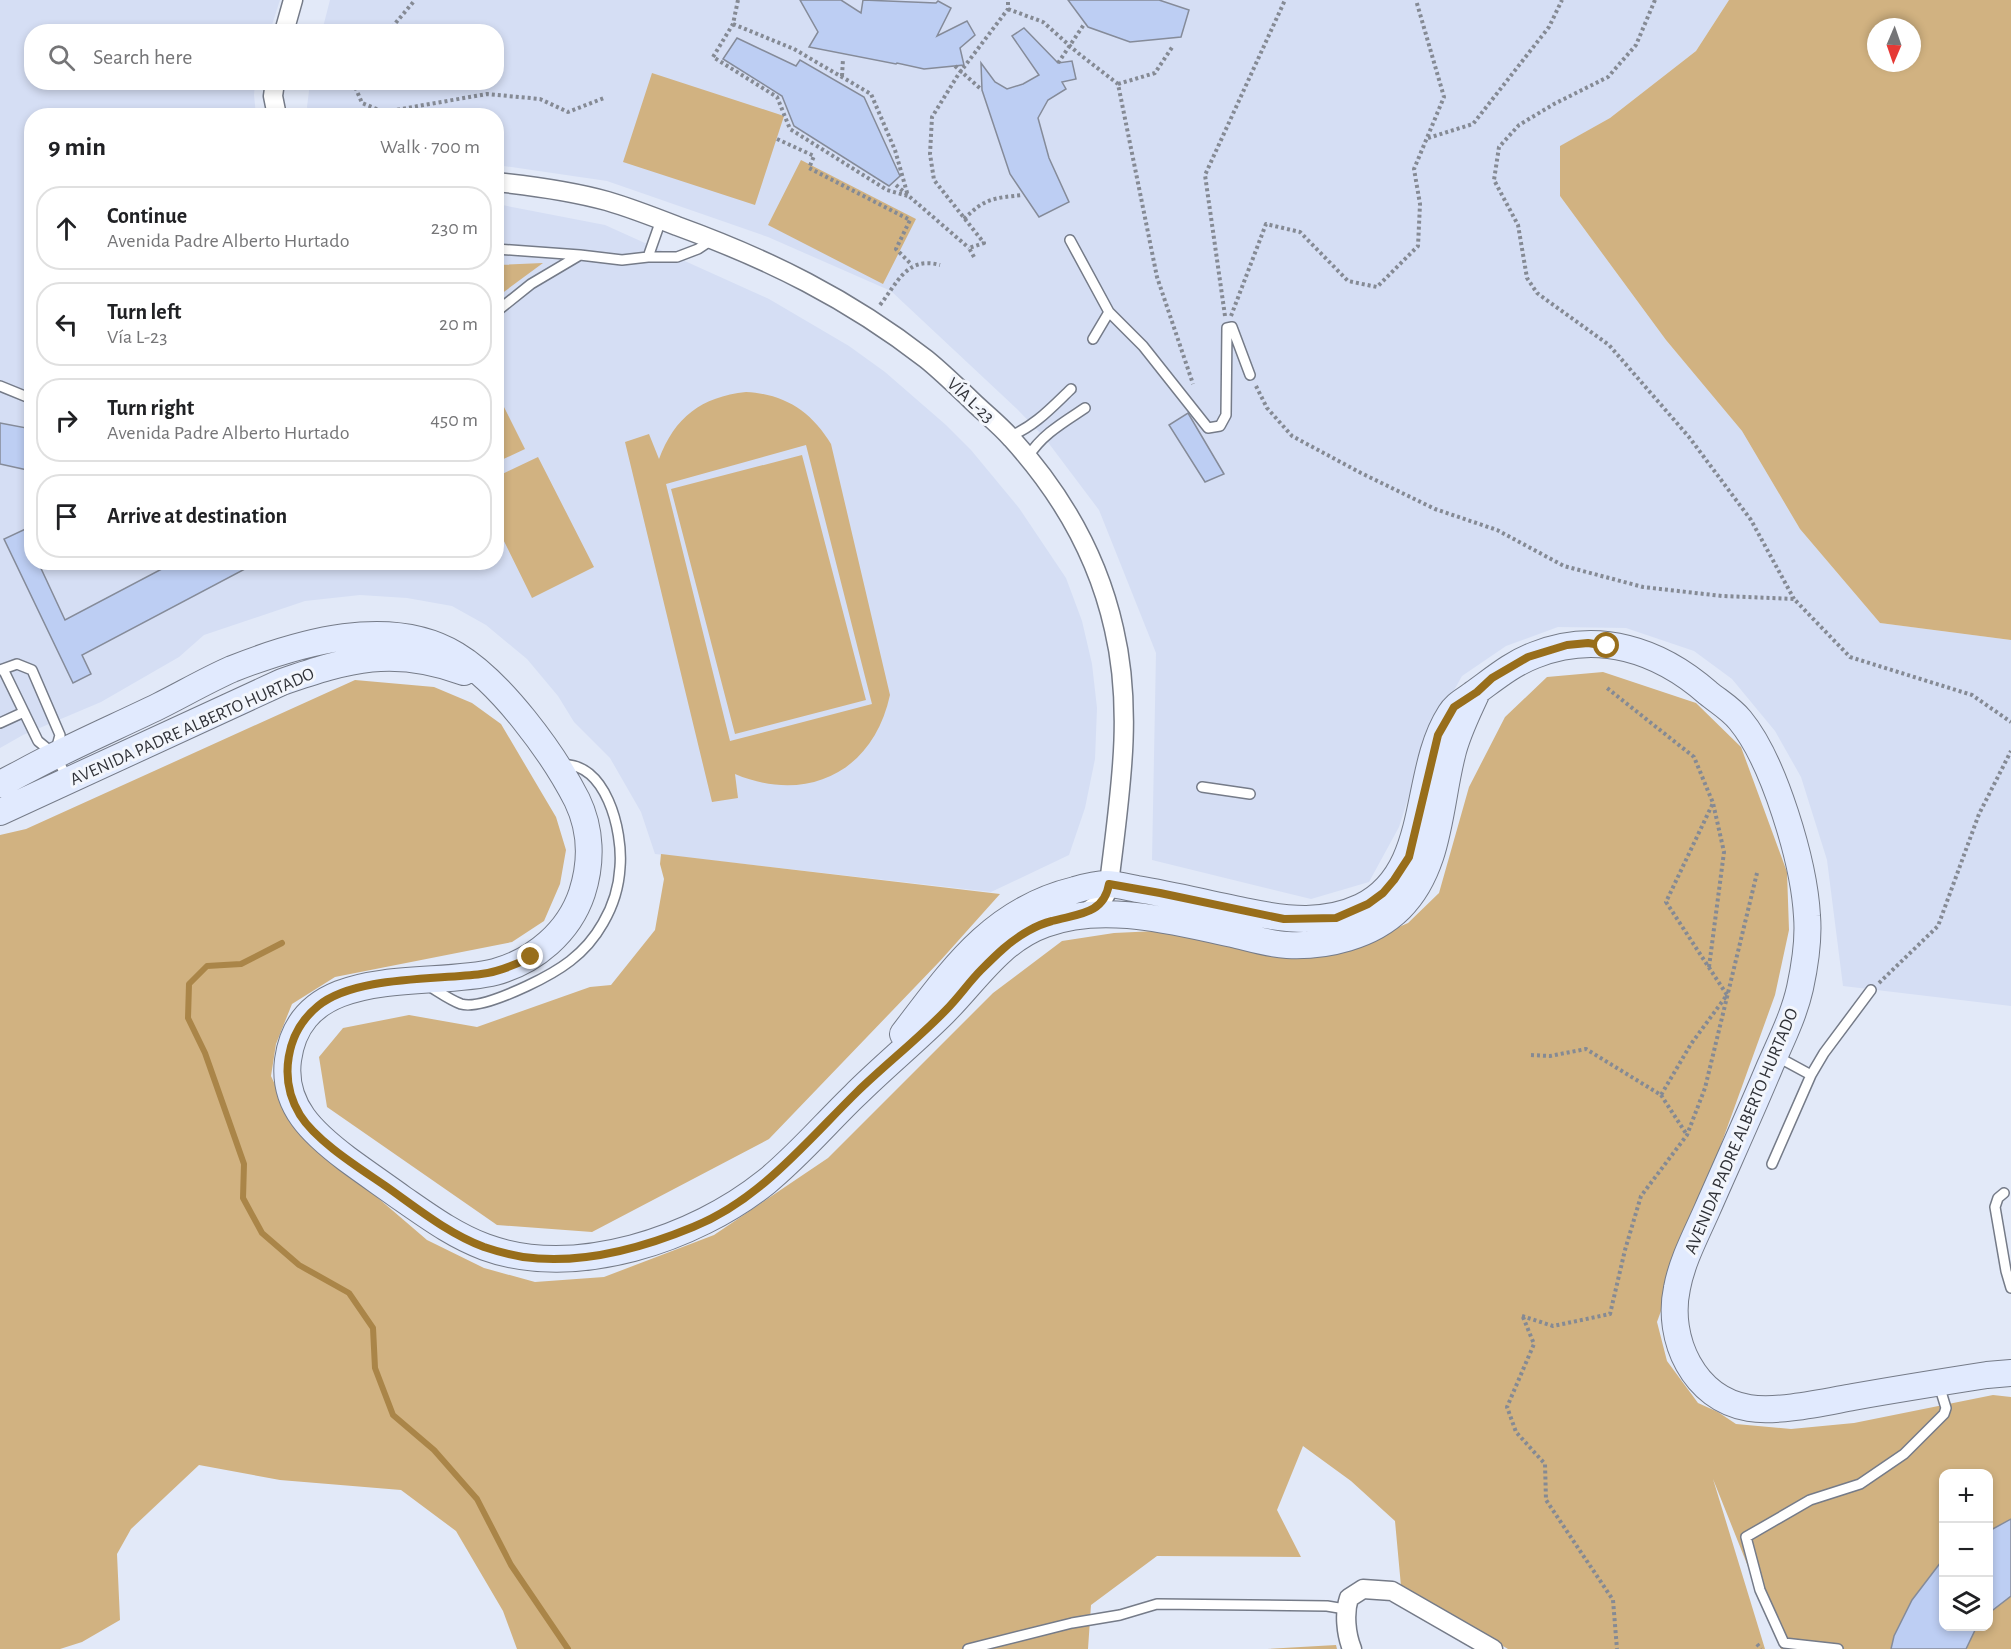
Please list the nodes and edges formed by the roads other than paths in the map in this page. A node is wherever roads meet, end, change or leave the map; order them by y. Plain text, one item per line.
1 (293, 0) edge
2 (287, 24) edge
3 (273, 90) edge
4 (275, 108) edge
5 (504, 184) edge
6 (662, 220) junction
7 (712, 239) junction
8 (1070, 240) dead end
9 (504, 250) edge
10 (580, 255) junction
11 (648, 257) junction
12 (504, 306) edge
13 (1108, 312) junction
14 (1093, 339) dead end
15 (1250, 375) road end
16 (0, 386) edge
17 (1071, 389) dead end
18 (24, 396) edge
19 (1084, 408) dead end
20 (1010, 436) junction
21 (1028, 457) junction
22 (1, 670) edge
23 (492, 685) junction
24 (1477, 692) junction
25 (24, 712) junction
26 (0, 723) edge
27 (55, 755) junction
28 (69, 781) junction
29 (0, 784) edge
30 (1202, 787) dead end
31 (1250, 794) dead end
32 (0, 812) edge
33 (1109, 884) junction
34 (1128, 915) junction
35 (1080, 916) junction
36 (1871, 990) road end
37 (1775, 1056) junction
38 (1811, 1075) junction
39 (858, 1091) junction
40 (1772, 1164) dead end
41 (2004, 1193) dead end
42 (2011, 1288) edge
43 (2011, 1373) edge
44 (1938, 1383) junction
45 (1345, 1609) junction
46 (1464, 1631) junction
47 (968, 1649) edge
48 (1352, 1649) edge
49 (1471, 1649) edge
50 (1493, 1649) edge
51 (1838, 1649) edge

1 - 2 street
3 - 4 street
5 - 6 street, VÍA L-23
6 - 7 street, VÍA L-23
6 - 11 lane
7 - 11 lane
7 - 20 street, VÍA L-23
8 - 13 lane
9 - 10 lane
10 - 11 lane
10 - 12 lane
13 - 14 lane
13 - 15 lane
16 - 18 lane
17 - 20 lane
19 - 21 lane
20 - 21 street, VÍA L-23
21 - 33 street, VÍA L-23
22 - 25 lane
22 - 27 lane
23 - 27 main road, AVENIDA PADRE ALBERTO HURTADO
23 - 28 main road, AVENIDA PADRE ALBERTO HURTADO
23 - 39 main road, AVENIDA PADRE ALBERTO HURTADO
24 - 33 main road, AVENIDA PADRE ALBERTO HURTADO
24 - 34 main road, AVENIDA PADRE ALBERTO HURTADO
24 - 37 main road, AVENIDA PADRE ALBERTO HURTADO
25 - 26 lane
25 - 27 lane
27 - 28 lane
27 - 29 main road, AVENIDA PADRE ALBERTO HURTADO
28 - 32 main road, AVENIDA PADRE ALBERTO HURTADO
30 - 31 lane
33 - 34 street
33 - 35 street, VÍA L-23
33 - 39 main road, AVENIDA PADRE ALBERTO HURTADO
34 - 35 main road, AVENIDA PADRE ALBERTO HURTADO
35 - 39 main road, AVENIDA PADRE ALBERTO HURTADO
36 - 38 lane
37 - 38 lane
37 - 44 main road, AVENIDA PADRE ALBERTO HURTADO
38 - 40 lane
41 - 42 lane
43 - 44 main road, AVENIDA PADRE ALBERTO HURTADO
44 - 51 lane
45 - 46 street
45 - 47 lane
45 - 48 street
46 - 49 lane
46 - 50 street

